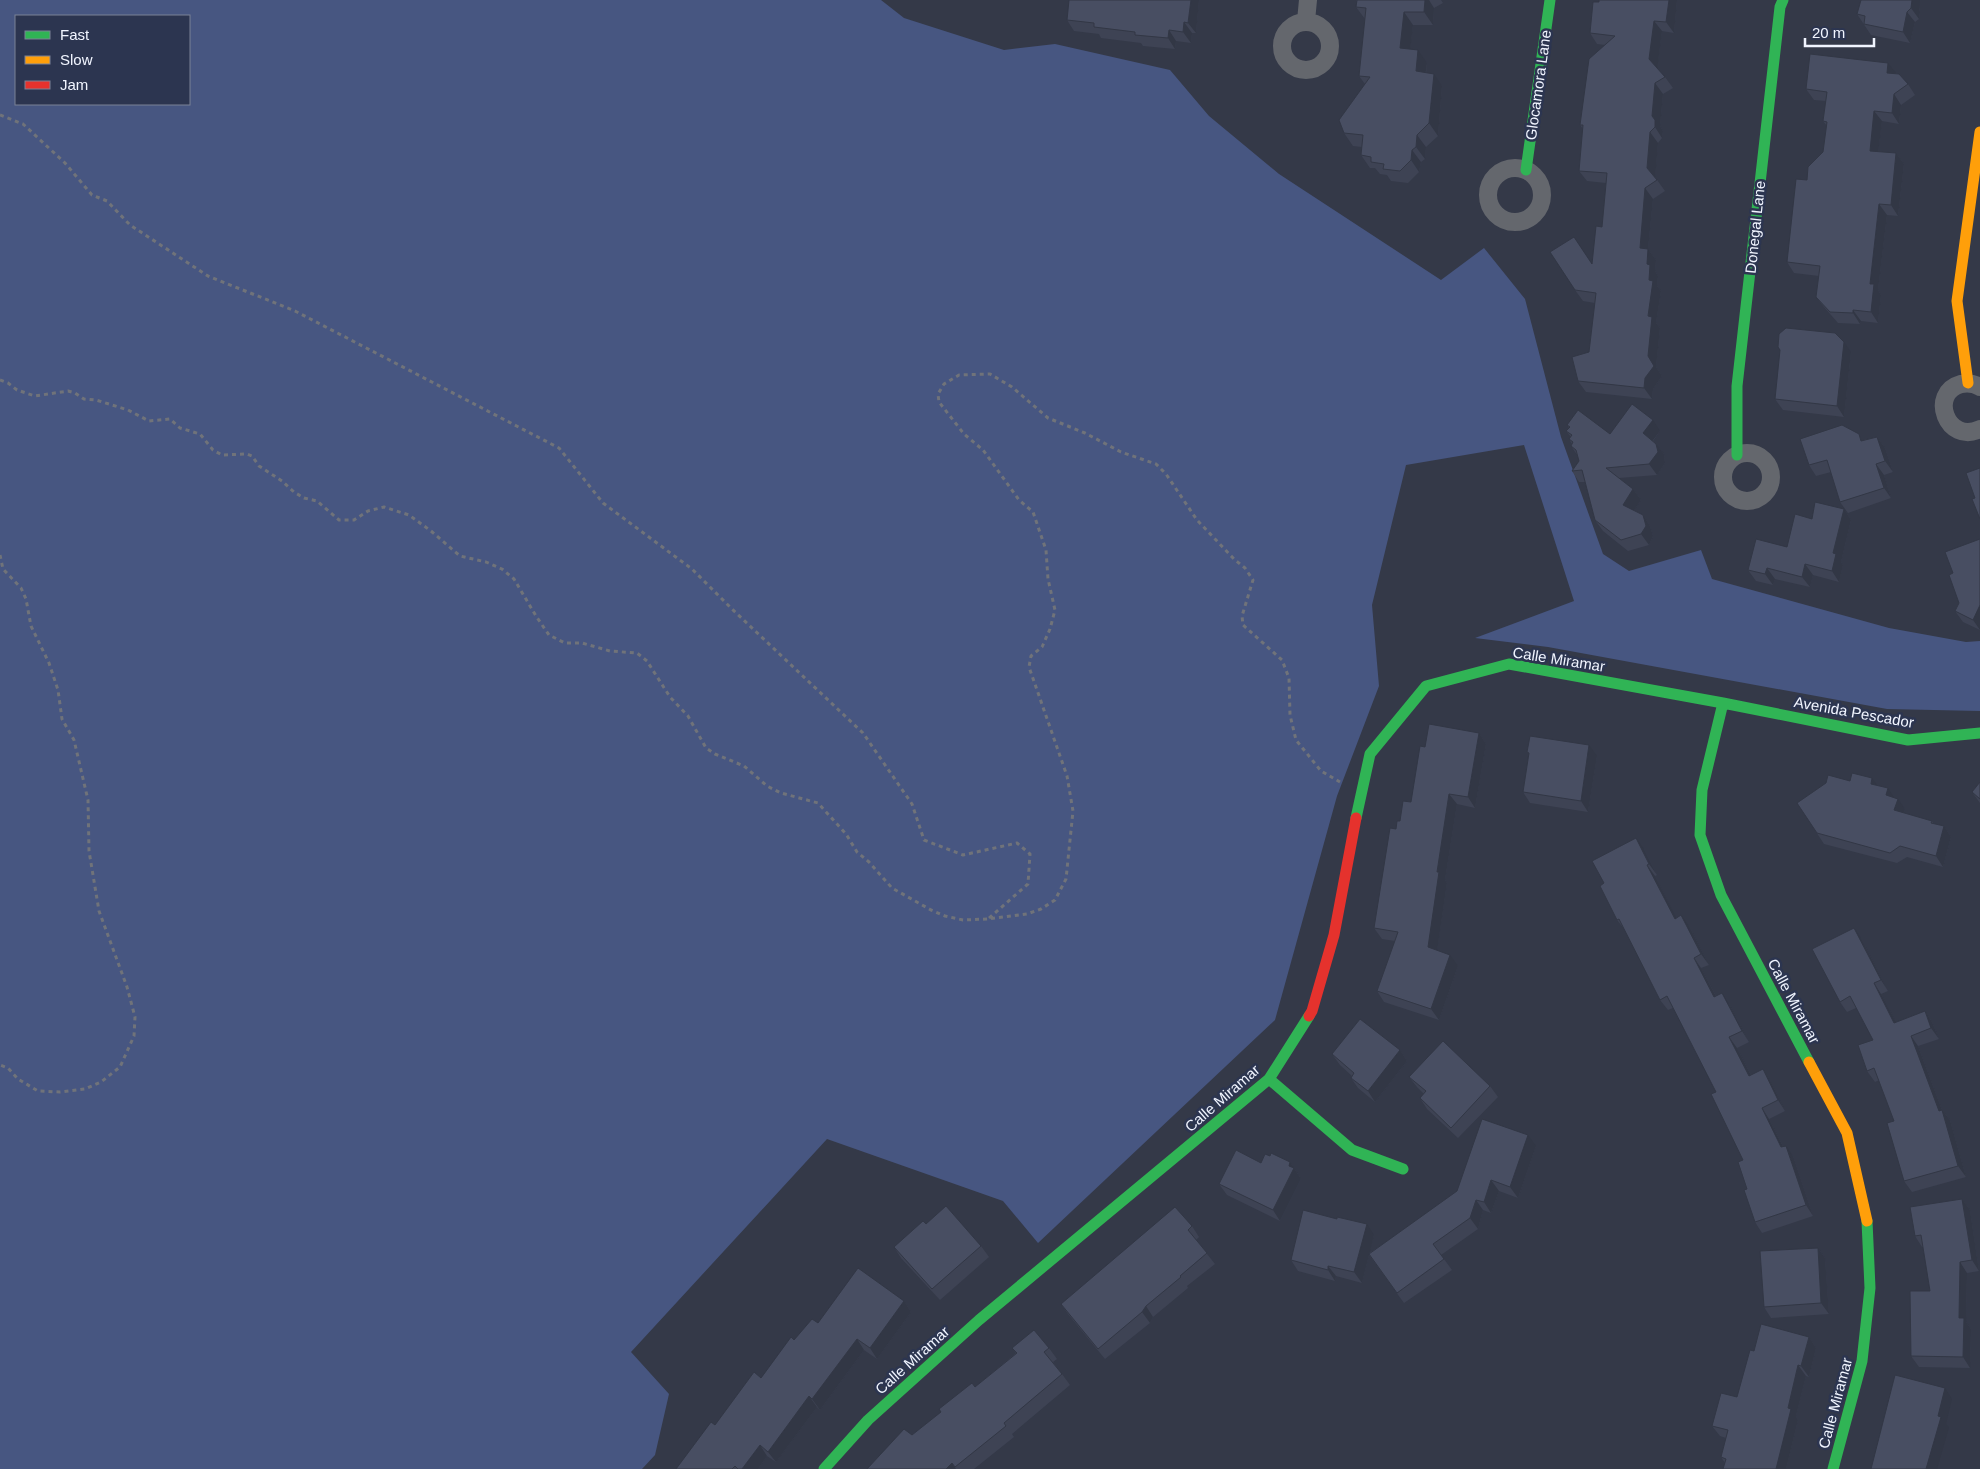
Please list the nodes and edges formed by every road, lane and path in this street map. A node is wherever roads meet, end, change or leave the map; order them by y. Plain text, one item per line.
1 (1308, 0) edge
2 (1550, 0) edge
3 (1783, 0) edge
4 (1306, 21) dead end
5 (0, 114) edge
6 (1980, 132) edge
7 (1526, 170) dead end
8 (0, 380) edge
9 (1974, 385) edge
10 (1980, 428) edge
11 (1737, 455) dead end
12 (0, 555) edge
13 (1723, 703) junction
14 (1980, 733) edge
15 (1360, 794) junction
16 (987, 919) junction
17 (0, 1065) edge
18 (1270, 1079) junction
19 (1403, 1169) dead end
20 (824, 1469) edge
21 (1833, 1469) edge

1 - 4 street
2 - 7 street, Glocamora Lane
3 - 11 street, Donegal Lane
5 - 16 path
6 - 9 street
8 - 16 path
9 - 10 street
12 - 17 path
13 - 14 street, Avenida Pescador
13 - 15 street, Calle Miramar
13 - 21 street, Calle Miramar
15 - 16 path
15 - 18 street, Calle Miramar
18 - 19 street
18 - 20 street, Calle Miramar

